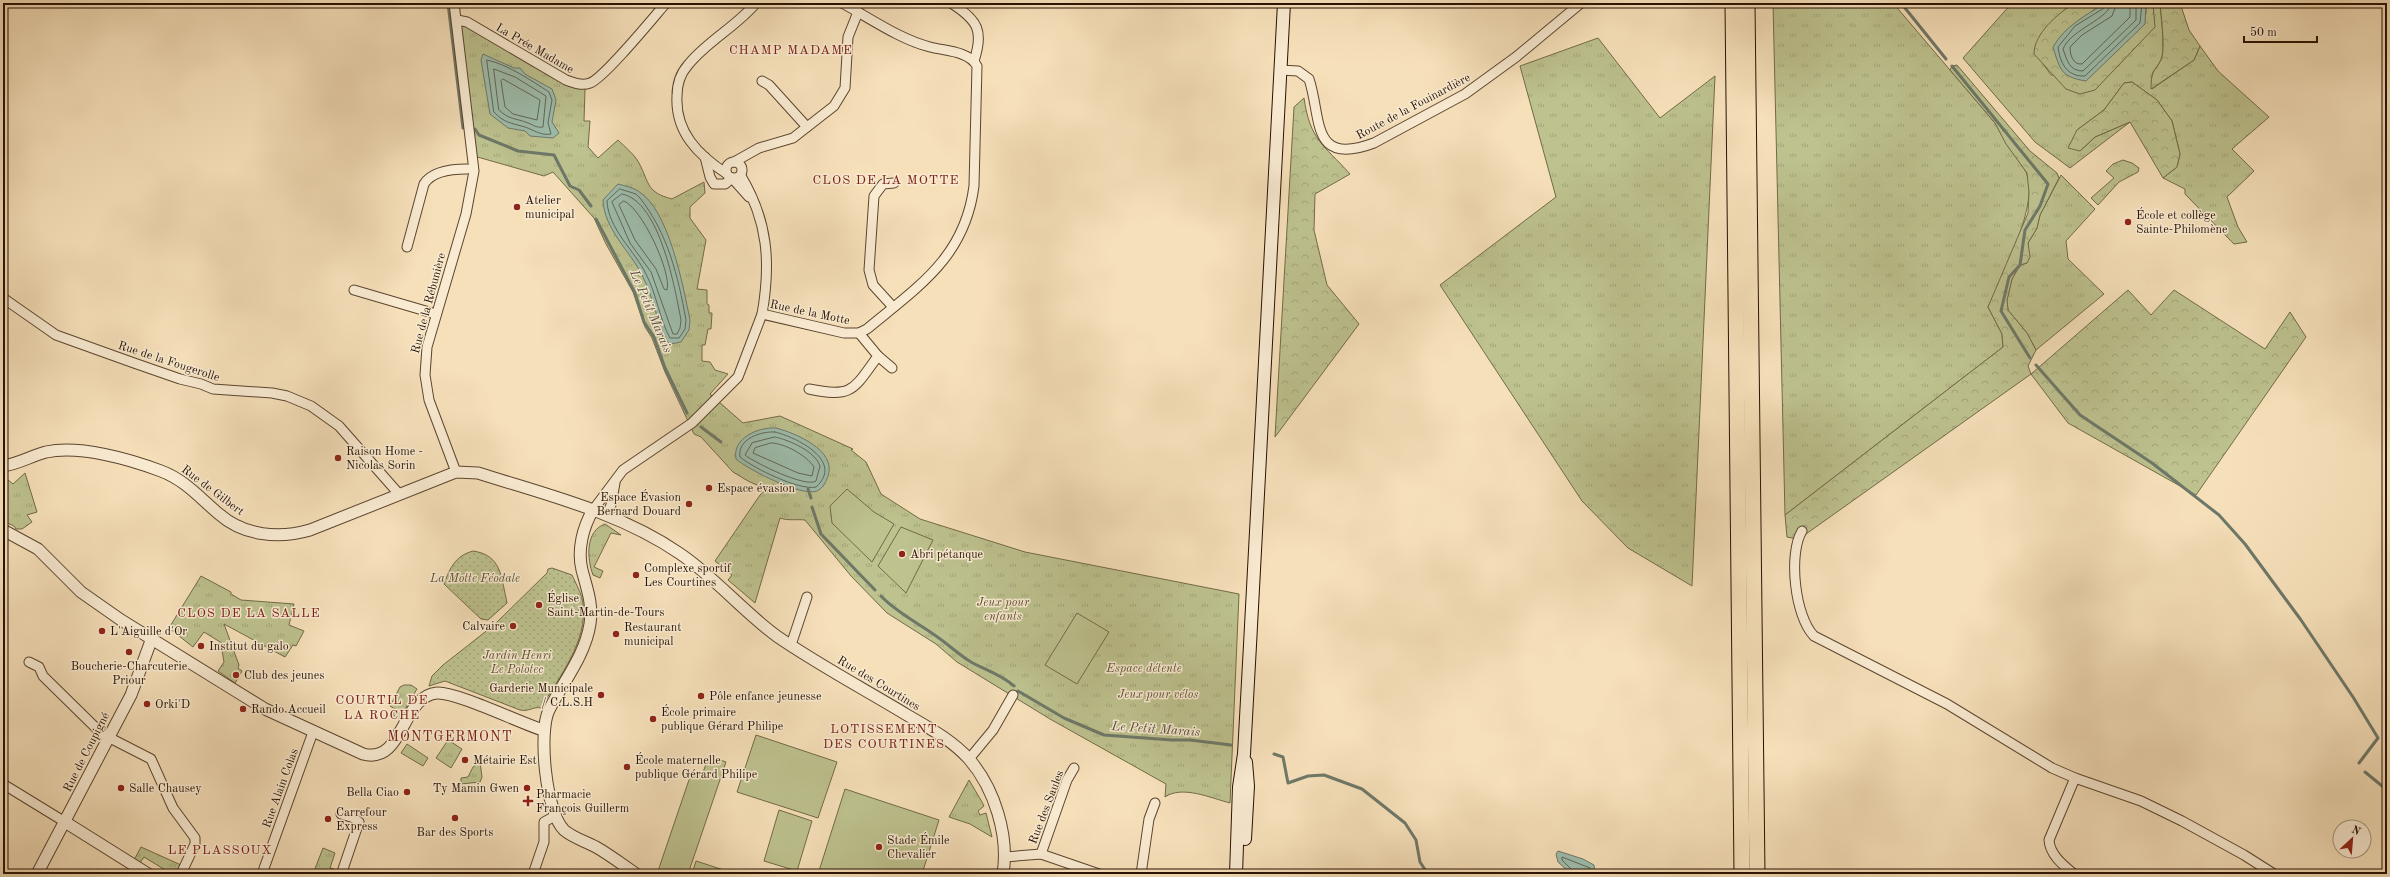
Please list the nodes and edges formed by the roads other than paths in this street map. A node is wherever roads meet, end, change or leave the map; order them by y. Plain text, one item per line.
1 (454, 3) edge
2 (666, 3) edge
3 (756, 3) edge
4 (842, 3) edge
5 (951, 3) edge
6 (1284, 3) edge
7 (1581, 3) edge
8 (1733, 3) edge
9 (1747, 3) edge
10 (858, 12) junction
11 (457, 20) junction
12 (974, 61) junction
13 (1280, 70) junction
14 (762, 81) dead end
15 (806, 127) junction
16 (759, 148) junction
17 (705, 157) junction
18 (733, 162) junction
19 (467, 169) dead end
20 (735, 176) junction
21 (894, 183) dead end
22 (407, 247) dead end
23 (354, 290) dead end
24 (3, 298) edge
25 (893, 307) junction
26 (436, 314) junction
27 (762, 314) junction
28 (859, 332) junction
29 (878, 356) junction
30 (892, 368) dead end
31 (809, 389) dead end
32 (18, 463) junction
33 (3, 466) edge
34 (456, 472) junction
35 (3, 476) edge
36 (615, 482) junction
37 (399, 494) junction
38 (593, 510) junction
39 (607, 514) junction
40 (3, 530) edge
41 (1802, 531) dead end
42 (807, 597) dead end
43 (152, 638) junction
44 (791, 645) junction
45 (29, 662) dead end
46 (1013, 695) dead end
47 (543, 730) junction
48 (313, 732) junction
49 (108, 737) junction
50 (1244, 754) junction
51 (969, 759) junction
52 (1074, 768) dead end
53 (2075, 778) junction
54 (3, 784) edge
55 (1155, 803) dead end
56 (341, 814) dead end
57 (555, 816) junction
58 (65, 822) junction
59 (1041, 854) junction
60 (1005, 857) junction
61 (342, 872) dead end
62 (37, 874) edge
63 (148, 874) edge
64 (181, 874) edge
65 (262, 874) edge
66 (533, 874) edge
67 (636, 874) edge
68 (1003, 874) edge
69 (1099, 874) edge
70 (1141, 874) edge
71 (1236, 874) edge
72 (1244, 874) edge
73 (1742, 874) edge
74 (1756, 874) edge
75 (2074, 874) edge
76 (2274, 874) edge

1 - 11 street, Rue de la Rébunière
2 - 11 street, La Prée Madame
3 - 17 street
4 - 10 street
5 - 12 street, Rue de la Motte
6 - 13 main road
7 - 13 street, Route de la Fouinardière
8 - 73 highway
9 - 74 highway
10 - 12 street
10 - 15 street
11 - 26 street, Rue de la Rébunière
12 - 25 street, Rue de la Motte
13 - 50 main road
14 - 15 street
15 - 16 street
16 - 18 street
16 - 20 street
17 - 18 street
17 - 20 street
17 - 20 street
18 - 20 street
18 - 20 street
19 - 22 street
20 - 27 street
21 - 25 street
23 - 26 street
24 - 37 street, Rue de la Fougerolle
25 - 28 street, Rue de la Motte
26 - 34 street, Rue de la Rébunière
27 - 28 street, Rue de la Motte
27 - 36 street, Rue de la Motte
28 - 29 street
29 - 30 street
29 - 31 street
32 - 33 street, Rue de Gilbert
32 - 35 street, Rue de Gilbert
32 - 37 street, Rue de Gilbert
34 - 37 street, Rue de Gilbert
34 - 38 street
36 - 38 street, Rue de la Motte
36 - 39 street, Rue de la Motte
38 - 39 street, Rue des Courtines
38 - 47 street
39 - 44 street, Rue des Courtines
40 - 43 street
41 - 53 street
42 - 44 street
43 - 48 street
43 - 49 street, Rue de Coupigné
44 - 51 street, Rue des Courtines
45 - 49 street
46 - 51 street
47 - 48 street
47 - 57 street
48 - 65 street, Rue Alain Colas
49 - 58 street, Rue de Coupigné
49 - 64 street
50 - 71 main road
50 - 72 main road
51 - 60 street, Rue des Courtines
52 - 59 street, Rue des Saules
53 - 75 street
53 - 76 street
54 - 58 street
55 - 70 street
56 - 61 street
57 - 66 street
57 - 67 street
58 - 62 street, Rue de Coupigné
58 - 63 street
59 - 60 street
59 - 69 street
60 - 68 street, Rue des Courtines

